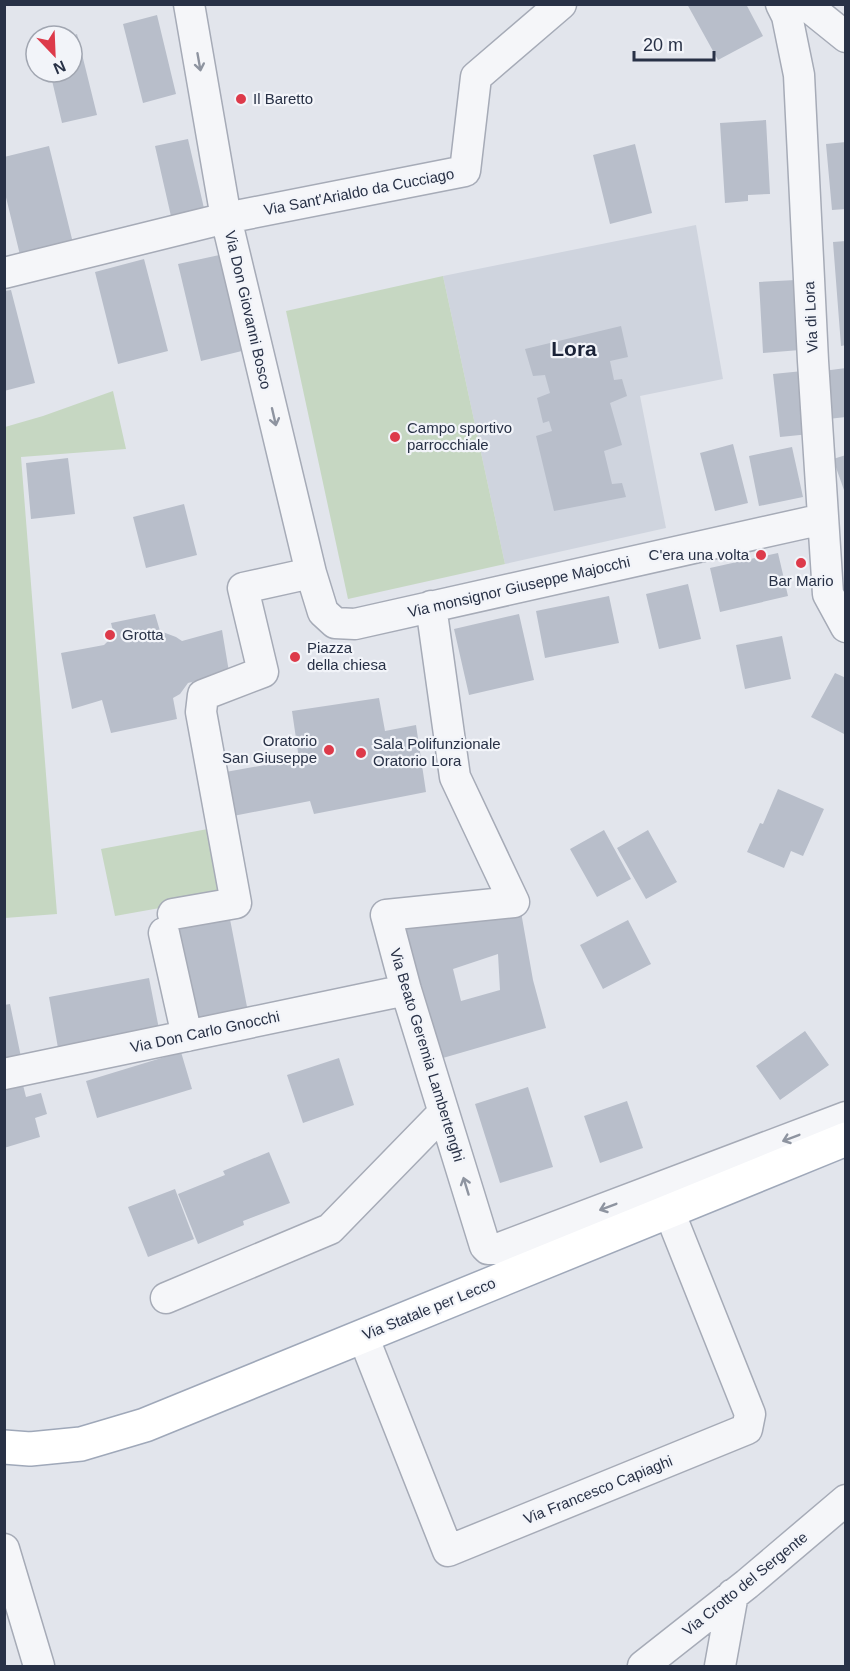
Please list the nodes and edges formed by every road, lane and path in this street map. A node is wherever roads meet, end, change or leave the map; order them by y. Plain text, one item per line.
1 (189, 4) edge
2 (561, 4) edge
3 (781, 4) edge
4 (805, 4) edge
5 (846, 37) edge
6 (226, 218) junction
7 (4, 273) edge
8 (823, 519) junction
9 (311, 573) junction
10 (431, 606) junction
11 (323, 612) joint
12 (846, 627) edge
13 (406, 990) junction
14 (187, 1036) junction
15 (4, 1074) edge
16 (443, 1113) junction
17 (846, 1117) edge
18 (846, 1139) edge
19 (669, 1211) junction
20 (166, 1298) dead end
21 (363, 1336) junction
22 (4, 1447) edge
23 (846, 1500) edge
24 (4, 1550) edge
25 (733, 1594) junction
26 (39, 1666) edge
27 (643, 1666) edge
28 (720, 1666) edge

1 -> 6 street, Via Don Giovanni Bosco
2 - 6 street, Via Sant'Arialdo da Cucciago
3 - 8 street, Via di Lora
4 - 5 street
6 - 7 street
6 -> 9 street, Via Don Giovanni Bosco
8 - 10 street, Via monsignor Giuseppe Majocchi
8 - 12 street, Via di Lora
9 - 11 street, Via Don Giovanni Bosco
9 - 14 street
10 - 11 street, Via monsignor Giuseppe Majocchi
10 - 13 street, Via Beato Geremia Lambertenghi
13 - 14 street, Via Don Carlo Gnocchi
13 - 16 street, Via Beato Geremia Lambertenghi
14 - 15 street, Via Don Carlo Gnocchi
17 -> 16 street, Via Beato Geremia Lambertenghi
16 - 20 street
18 - 19 main road, Via Statale per Lecco
19 - 21 main road, Via Statale per Lecco
19 - 21 street, Via Francesco Capiaghi
21 - 22 main road, Via Statale per Lecco
23 - 25 street, Via Crotto del Sergente
24 - 26 street
25 - 27 street, Via Crotto del Sergente
25 - 28 street

